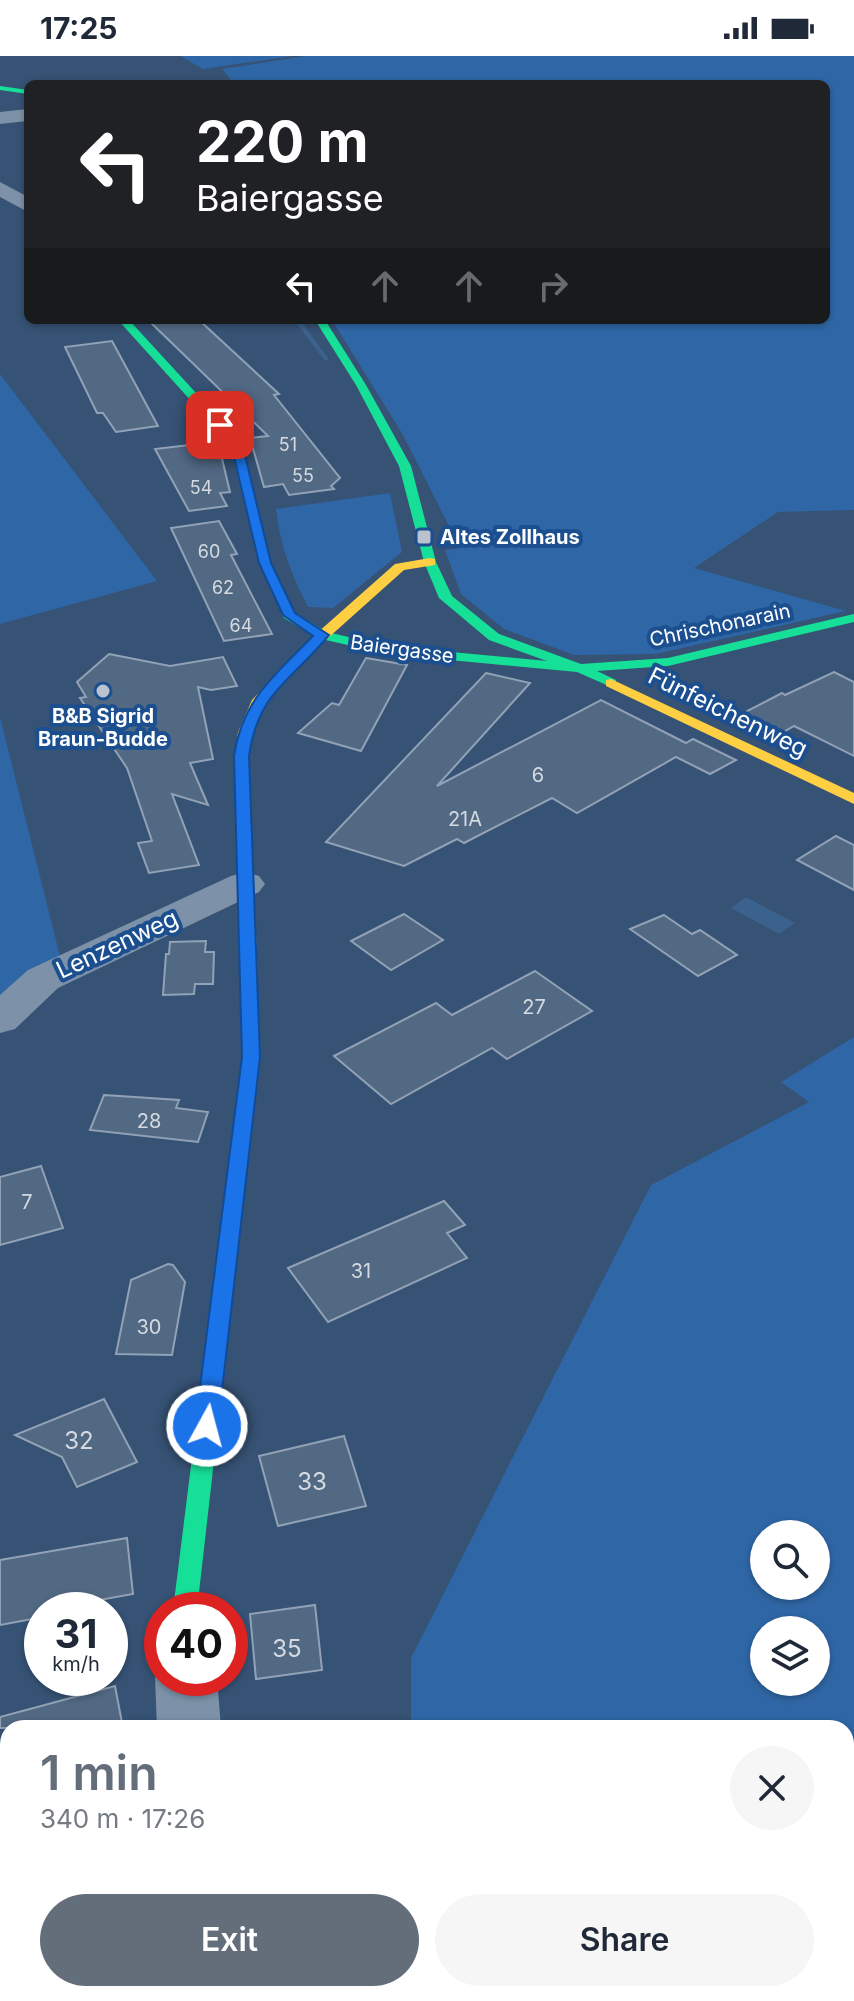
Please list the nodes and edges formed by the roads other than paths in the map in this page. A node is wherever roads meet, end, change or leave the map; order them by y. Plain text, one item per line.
1 (0, 88) edge
2 (24, 91) edge
3 (24, 115) edge
4 (0, 118) edge
5 (0, 188) edge
6 (24, 203) edge
7 (127, 324) edge
8 (323, 324) edge
9 (433, 569) junction
10 (854, 618) edge
11 (322, 635) junction
12 (580, 668) junction
13 (854, 799) edge
14 (245, 884) junction
15 (0, 1019) edge
16 (187, 1592) edge
17 (187, 1696) edge
18 (189, 1720) edge

1 - 2 street
3 - 4 street
5 - 6 street
7 - 11 street, Baiergasse
8 - 9 street, Chrischonarain
9 - 11 street
9 - 12 street, Chrischonarain
10 - 12 street, Chrischonarain
11 - 12 street, Baiergasse
11 - 14 street
12 - 13 street, Fünfeichenweg
14 - 15 street, Lenzenweg
14 - 16 street
17 - 18 street

